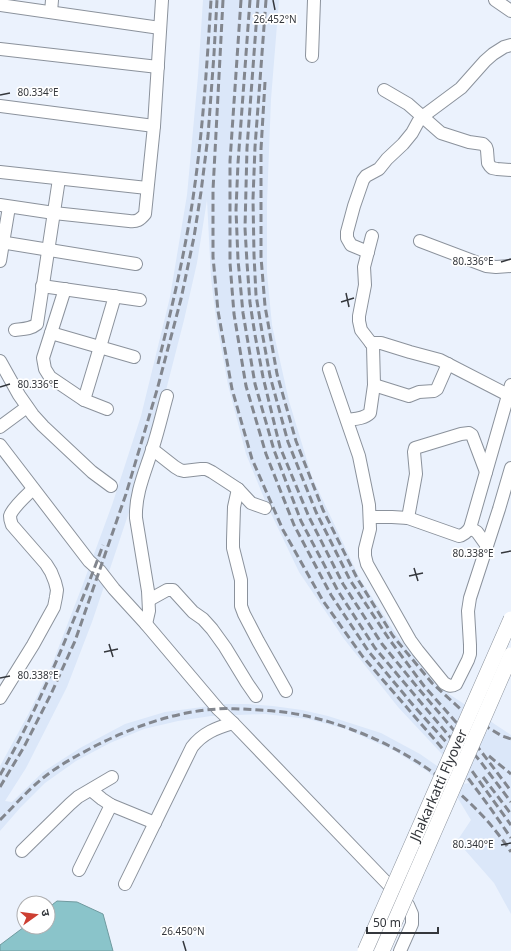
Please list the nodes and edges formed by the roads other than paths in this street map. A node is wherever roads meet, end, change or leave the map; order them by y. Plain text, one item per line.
1 (52, 0) edge
2 (162, 0) edge
3 (314, 0) edge
4 (495, 0) edge
5 (0, 5) edge
6 (511, 11) edge
7 (51, 12) junction
8 (160, 28) junction
9 (511, 45) edge
10 (0, 49) edge
11 (312, 56) dead end
12 (158, 67) junction
13 (384, 90) dead end
14 (0, 106) edge
15 (422, 117) junction
16 (154, 126) junction
17 (511, 170) edge
18 (0, 172) edge
19 (59, 179) junction
20 (147, 188) junction
21 (4, 206) edge
22 (54, 213) junction
23 (372, 236) dead end
24 (420, 241) dead end
25 (2, 242) edge
26 (48, 250) junction
27 (368, 252) junction
28 (0, 261) edge
29 (136, 264) dead end
30 (511, 266) edge
31 (42, 286) junction
32 (65, 289) junction
33 (115, 296) junction
34 (140, 300) dead end
35 (16, 330) dead end
36 (51, 333) junction
37 (371, 343) junction
38 (100, 347) junction
39 (134, 357) dead end
40 (0, 361) edge
41 (448, 364) junction
42 (329, 369) dead end
43 (374, 385) junction
44 (509, 390) edge
45 (167, 396) dead end
46 (84, 400) junction
47 (27, 407) junction
48 (107, 409) dead end
49 (347, 420) junction
50 (0, 427) edge
51 (0, 445) edge
52 (152, 449) junction
53 (511, 468) edge
54 (486, 472) junction
55 (111, 486) dead end
56 (33, 489) junction
57 (238, 489) junction
58 (265, 508) dead end
59 (370, 517) junction
60 (408, 518) junction
61 (470, 528) junction
62 (487, 546) junction
63 (149, 600) junction
64 (511, 619) edge
65 (146, 624) junction
66 (511, 655) edge
67 (286, 691) dead end
68 (256, 696) dead end
69 (0, 698) edge
70 (232, 722) junction
71 (112, 777) dead end
72 (91, 790) junction
73 (111, 805) junction
74 (155, 823) junction
75 (22, 850) dead end
76 (79, 870) dead end
77 (125, 884) dead end
78 (365, 951) edge
79 (382, 951) edge
80 (400, 951) edge

1 - 7 street
2 - 8 street
3 - 11 street
4 - 6 street
5 - 7 street
7 - 8 street
8 - 12 street
9 - 15 street
10 - 12 street
12 - 16 street
13 - 15 street
14 - 16 street
15 - 17 street
15 - 27 street
16 - 20 street
18 - 19 street
19 - 20 street
19 - 22 street
20 - 22 street
21 - 22 street
21 - 25 street
22 - 26 street
23 - 27 street
24 - 30 street
25 - 26 street
25 - 28 street
26 - 29 street
26 - 31 street
27 - 37 street
31 - 32 street
31 - 35 street
32 - 33 street
32 - 36 street
33 - 34 street
33 - 38 street
36 - 38 street
36 - 46 street
37 - 41 street
37 - 43 street
38 - 39 street
38 - 46 street
40 - 47 street
41 - 43 street
41 - 44 street
42 - 49 street
43 - 49 street
44 - 54 street
45 - 52 street
46 - 48 street
47 - 50 street
47 - 55 street
49 - 59 street
51 - 56 street
52 - 57 street
52 - 63 street
53 - 62 street
54 - 60 street
54 - 61 street
56 - 65 street
56 - 69 street
57 - 58 street
57 - 67 street
59 - 60 street
59 - 62 street
60 - 61 street
61 - 62 street
63 - 65 street
63 - 68 street
64 - 78 main road, Jhakarkatti Flyover, bridge
65 - 70 street
66 - 79 main road, Jhakarkatti Flyover, bridge
70 - 74 street
70 - 80 street
71 - 72 street
72 - 73 street
72 - 75 street
73 - 74 street
73 - 76 street
74 - 77 street

